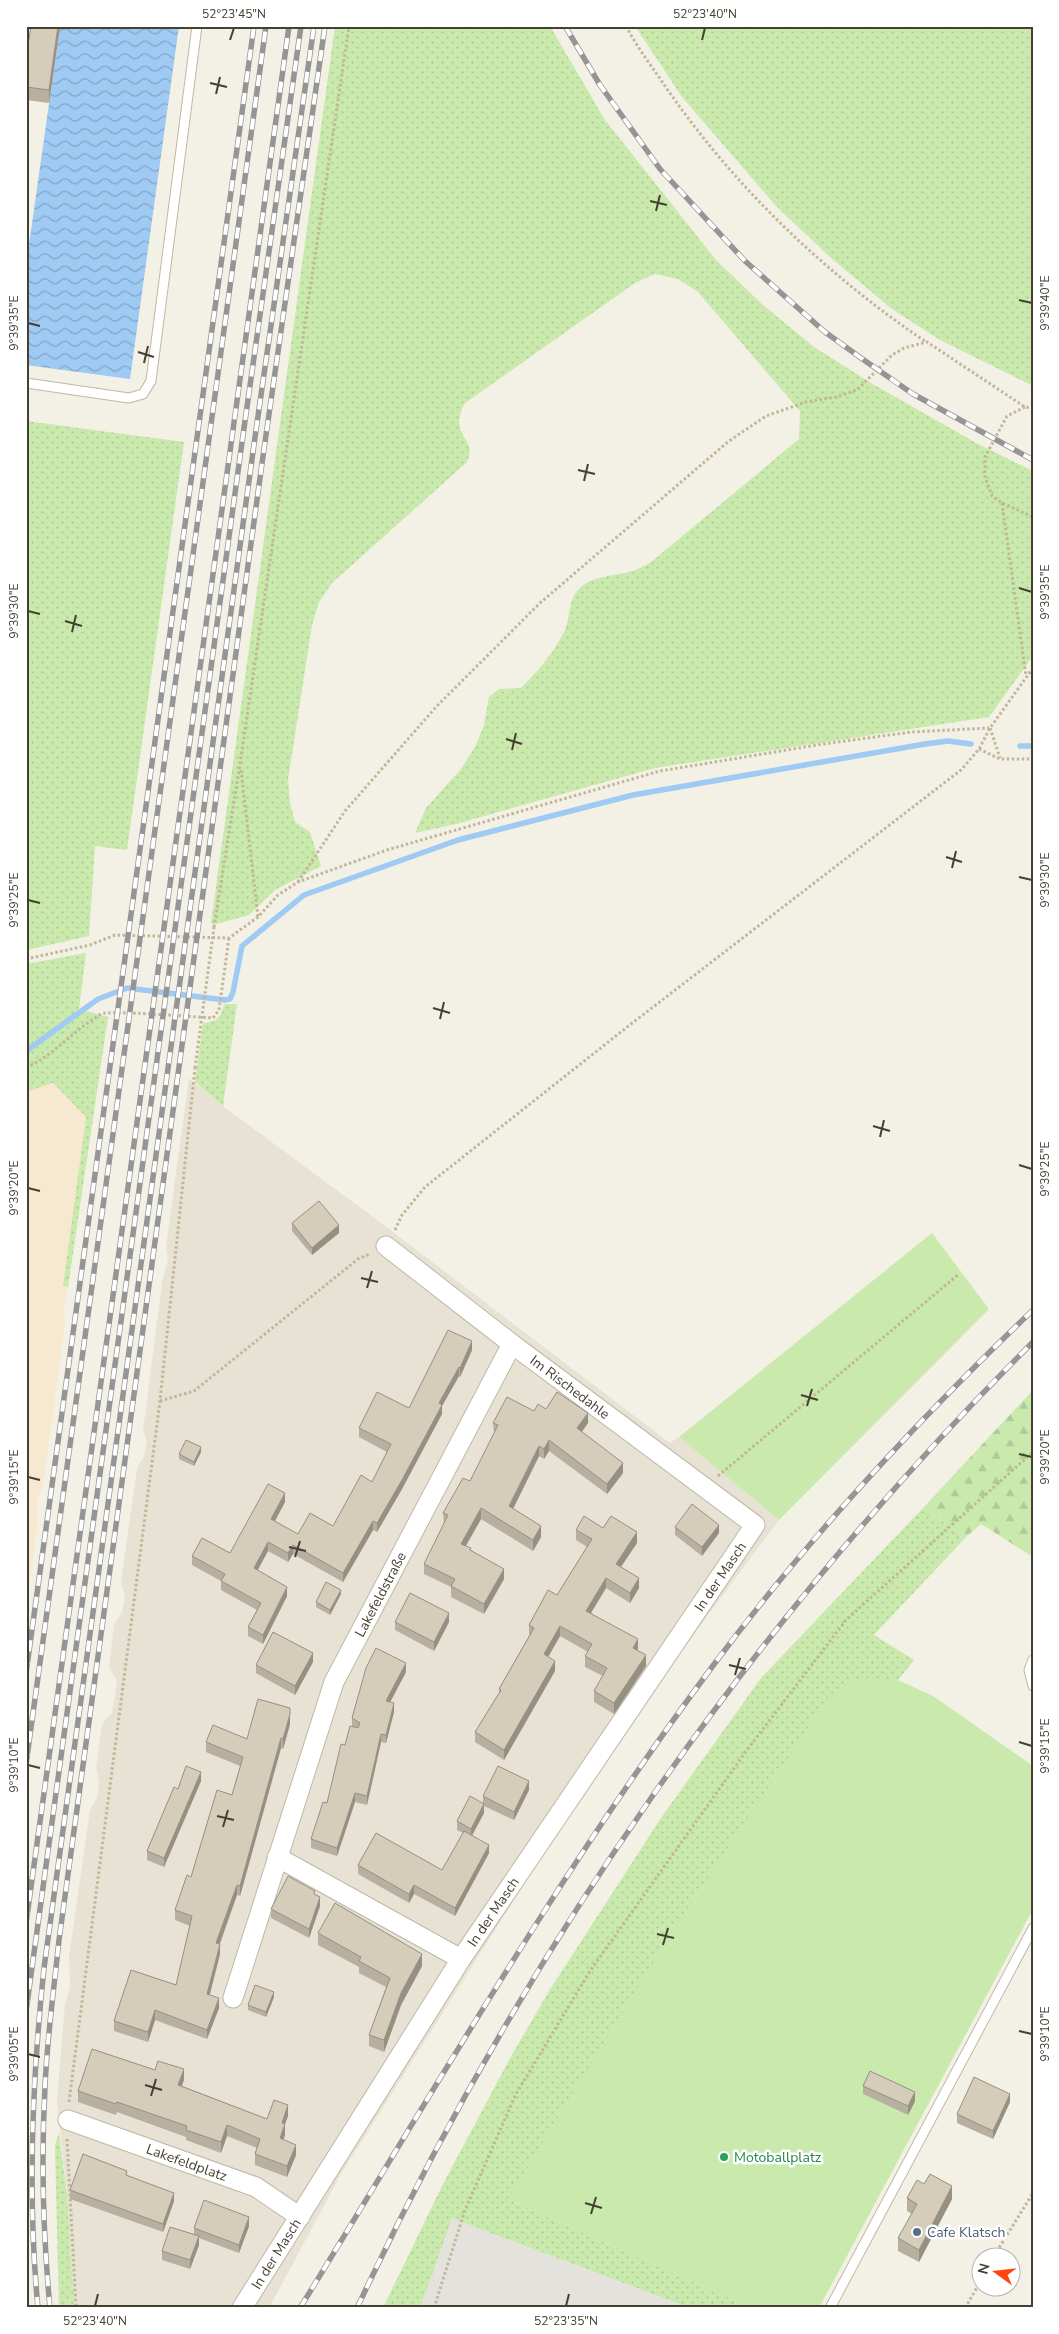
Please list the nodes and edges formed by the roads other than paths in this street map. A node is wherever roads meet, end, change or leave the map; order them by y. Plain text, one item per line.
1 (197, 26) edge
2 (26, 383) edge
3 (386, 1246) road end
4 (512, 1344) junction
5 (756, 1525) joint
6 (1033, 1660) edge
7 (1033, 1686) edge
8 (277, 1857) junction
9 (1033, 1928) edge
10 (461, 1959) junction
11 (234, 1998) dead end
12 (68, 2120) road end
13 (300, 2216) junction
14 (242, 2308) edge
15 (830, 2308) edge

1 - 2 lane
3 - 4 street, Im Rischedahle
4 - 5 street, Im Rischedahle
4 - 8 street, Lakefeldstraße
5 - 10 street, In der Masch
6 - 7 lane
8 - 10 street
8 - 11 street, Lakefeldstraße
9 - 15 lane
10 - 13 street, In der Masch
12 - 13 street, Lakefeldplatz
13 - 14 street, In der Masch

